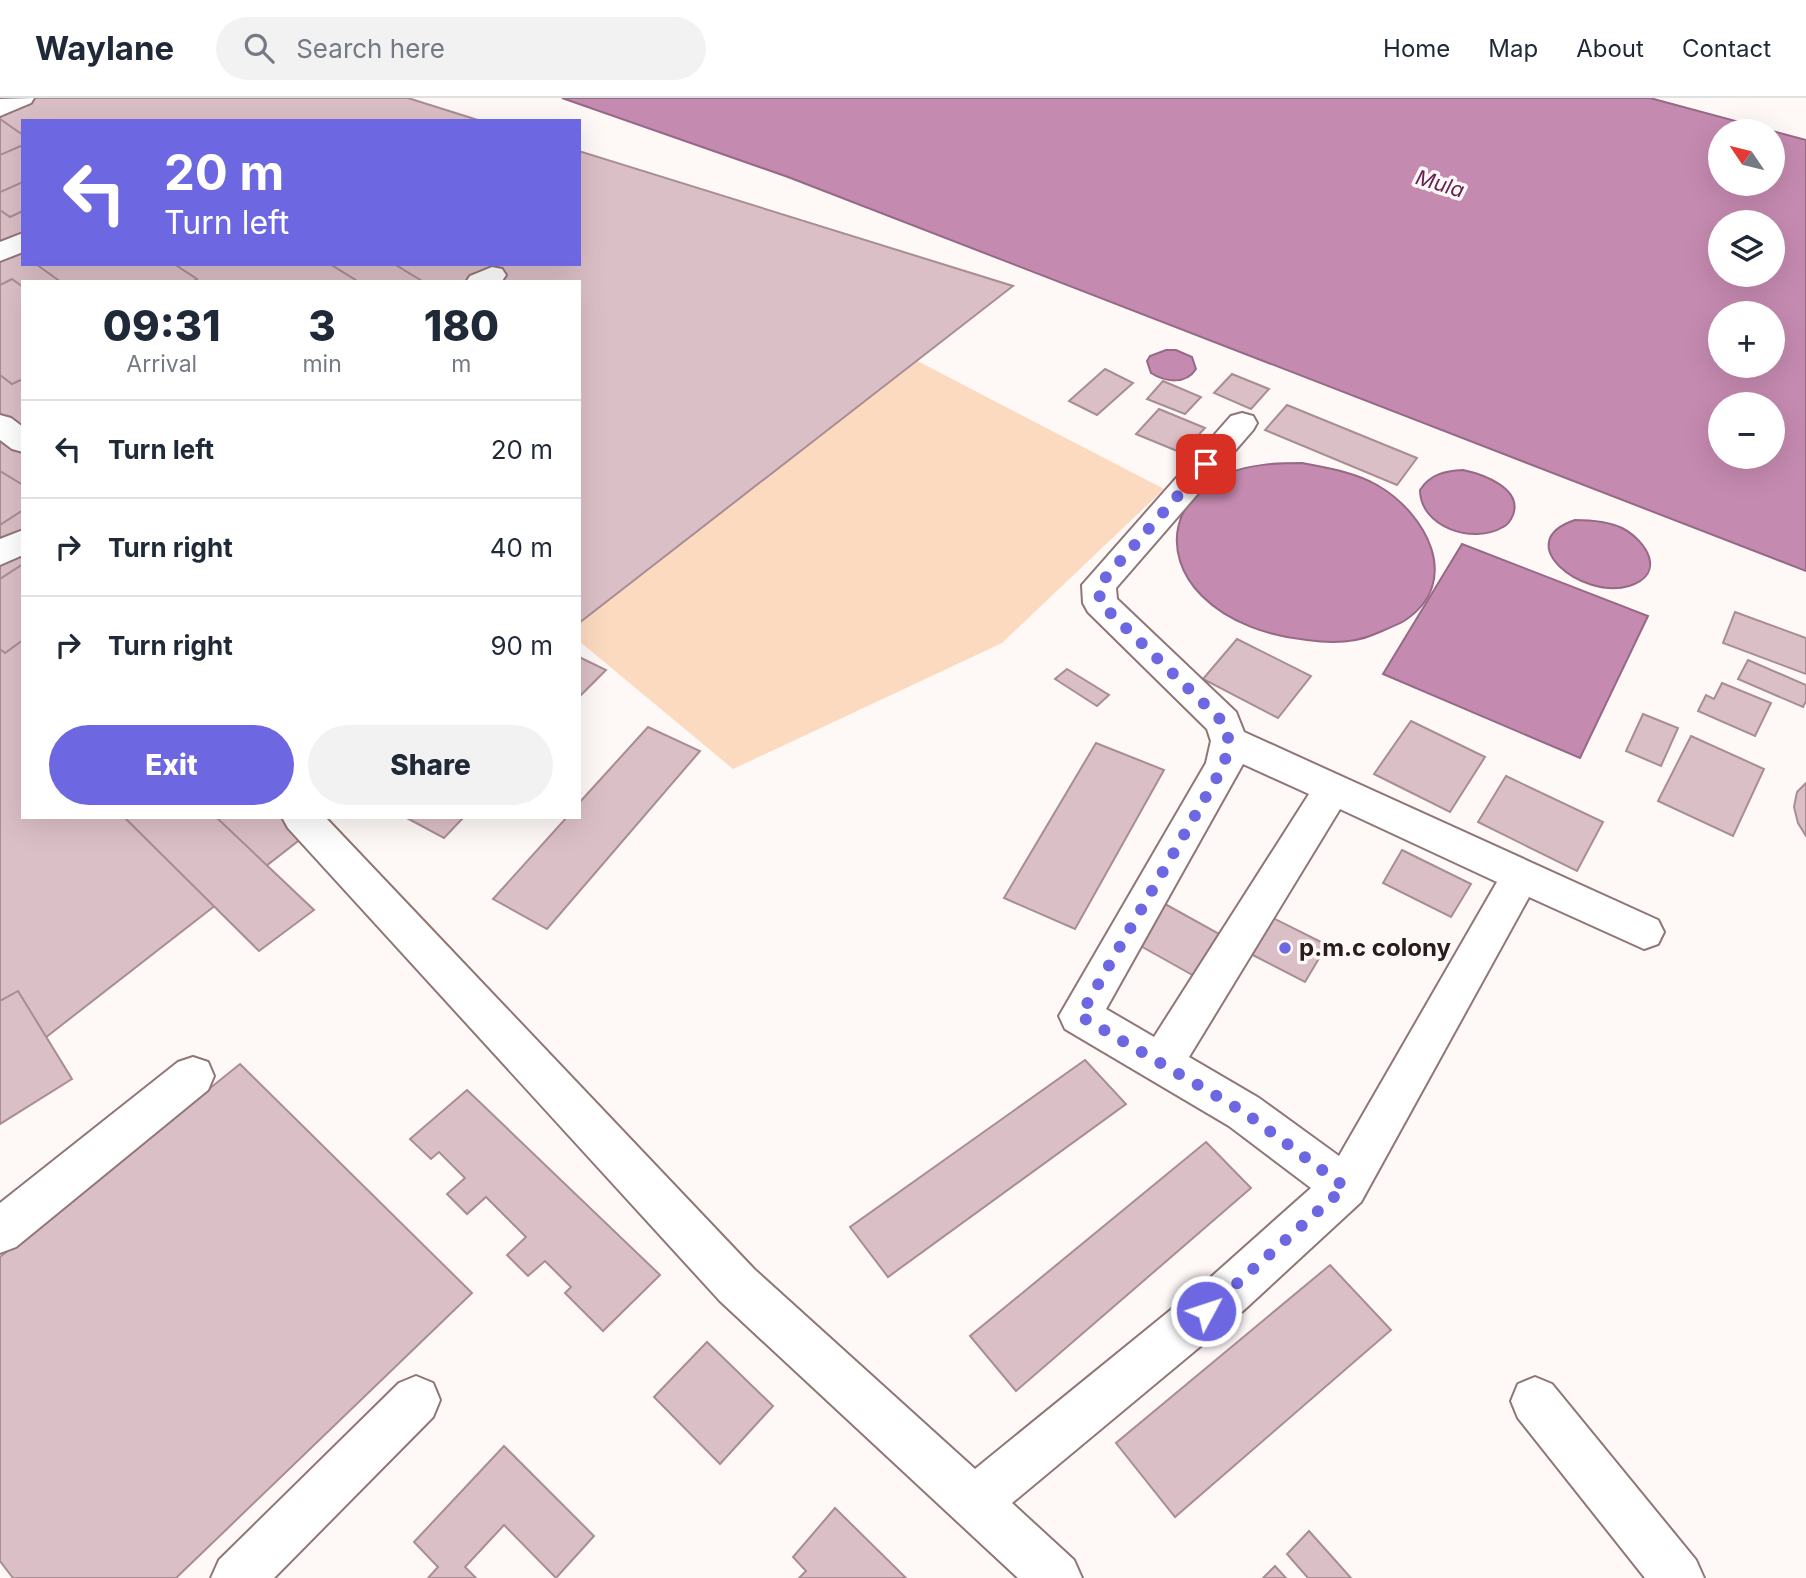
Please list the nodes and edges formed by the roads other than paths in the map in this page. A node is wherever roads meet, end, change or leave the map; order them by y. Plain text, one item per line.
1 (22, 98) edge
2 (0, 108) edge
3 (21, 242) edge
4 (0, 253) edge
5 (1242, 423) dead end
6 (0, 425) edge
7 (21, 441) edge
8 (21, 542) edge
9 (0, 553) edge
10 (1229, 741) junction
11 (1333, 788) junction
12 (303, 819) edge
13 (1521, 876) junction
14 (1644, 932) dead end
15 (1161, 1064) junction
16 (193, 1076) dead end
17 (1345, 1187) junction
18 (0, 1231) edge
19 (416, 1400) dead end
20 (1535, 1401) dead end
21 (974, 1502) junction
22 (237, 1578) edge
23 (1056, 1578) edge
24 (1678, 1578) edge

1 - 2 street
3 - 4 street
5 - 10 street
6 - 7 street
8 - 9 street
10 - 11 street
10 - 15 street
11 - 13 street
11 - 15 street
12 - 21 street
13 - 14 street
13 - 17 street
15 - 17 street
16 - 18 street
17 - 21 street
19 - 22 street
20 - 24 street
21 - 23 street

